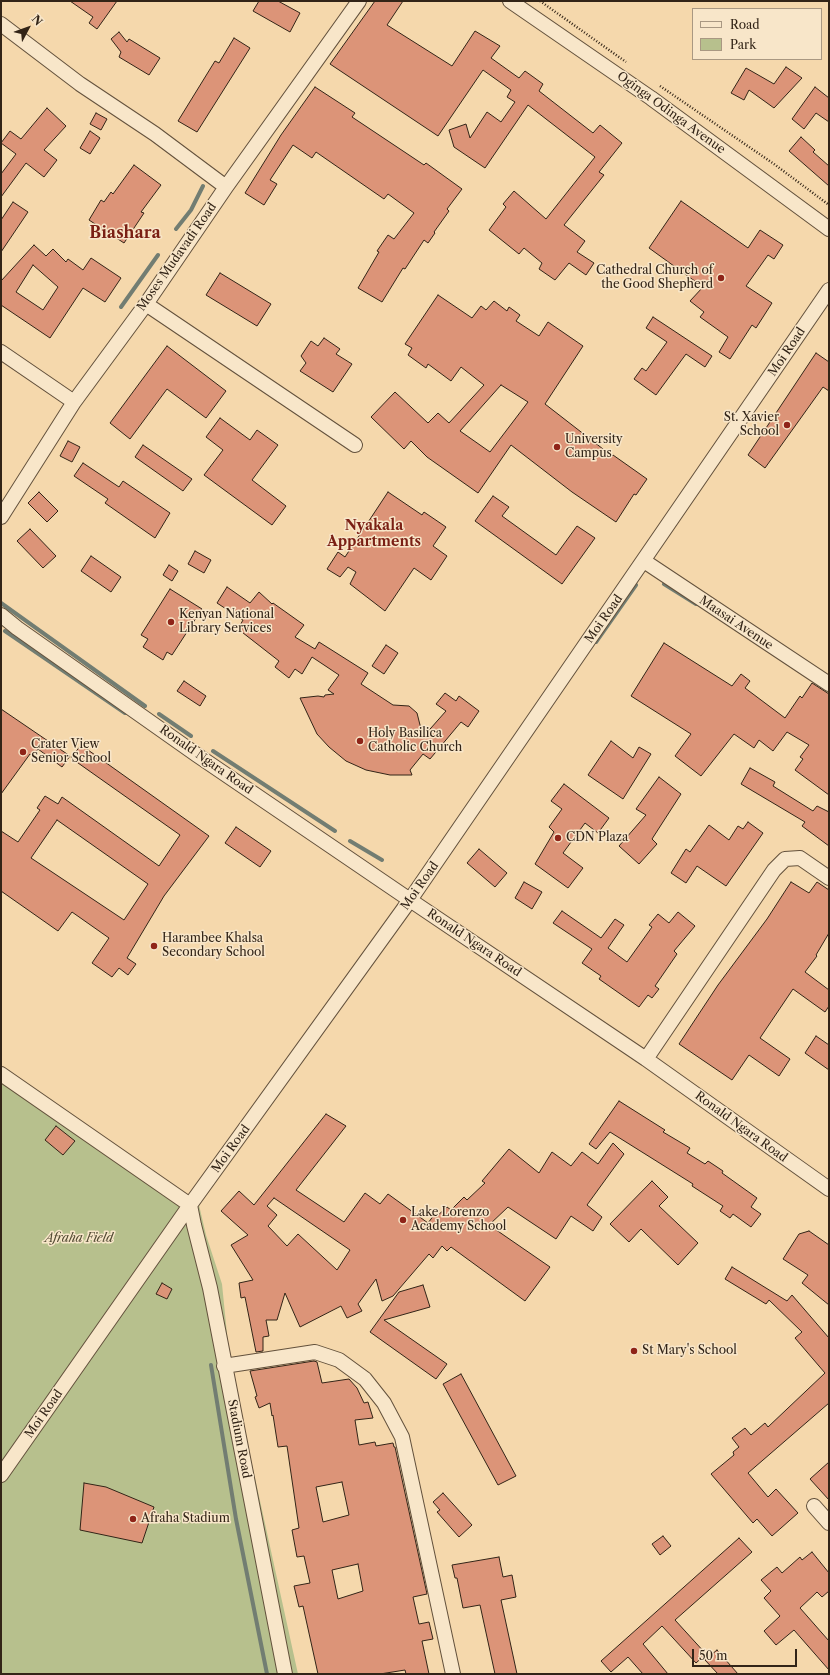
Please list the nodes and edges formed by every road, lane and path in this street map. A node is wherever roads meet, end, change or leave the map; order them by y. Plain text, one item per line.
1 (359, 1) edge
2 (510, 1) edge
3 (540, 1) edge
4 (1, 24) edge
5 (631, 66) dead end
6 (657, 83) dead end
7 (226, 188) junction
8 (829, 205) edge
9 (829, 229) edge
10 (829, 290) edge
11 (146, 304) junction
12 (1, 352) edge
13 (74, 402) junction
14 (355, 445) dead end
15 (1, 517) edge
16 (644, 561) junction
17 (1, 615) edge
18 (829, 684) edge
19 (829, 878) edge
20 (410, 900) junction
21 (646, 1059) junction
22 (1, 1074) edge
23 (829, 1189) edge
24 (190, 1205) junction
25 (224, 1366) junction
26 (1, 1475) edge
27 (814, 1506) dead end
28 (829, 1523) edge
29 (285, 1674) edge
30 (453, 1674) edge

1 - 7 street, Moses Mudavadi Road
2 - 9 street, Oginga Odinga Avenue
3 - 5 path
4 - 7 street
6 - 8 path
7 - 11 street, Moses Mudavadi Road
10 - 16 street, Moi Road
11 - 13 street, Moses Mudavadi Road
11 - 14 street
12 - 13 street
13 - 15 street, Moses Mudavadi Road
16 - 18 street, Maasai Avenue
16 - 20 street, Moi Road
17 - 20 street, Ronald Ngara Road
19 - 21 street
20 - 21 street, Ronald Ngara Road
20 - 24 street, Moi Road
21 - 23 street, Ronald Ngara Road
22 - 24 street
24 - 25 street, Stadium Road
24 - 26 street, Moi Road
25 - 29 street, Stadium Road
25 - 30 street
27 - 28 street

